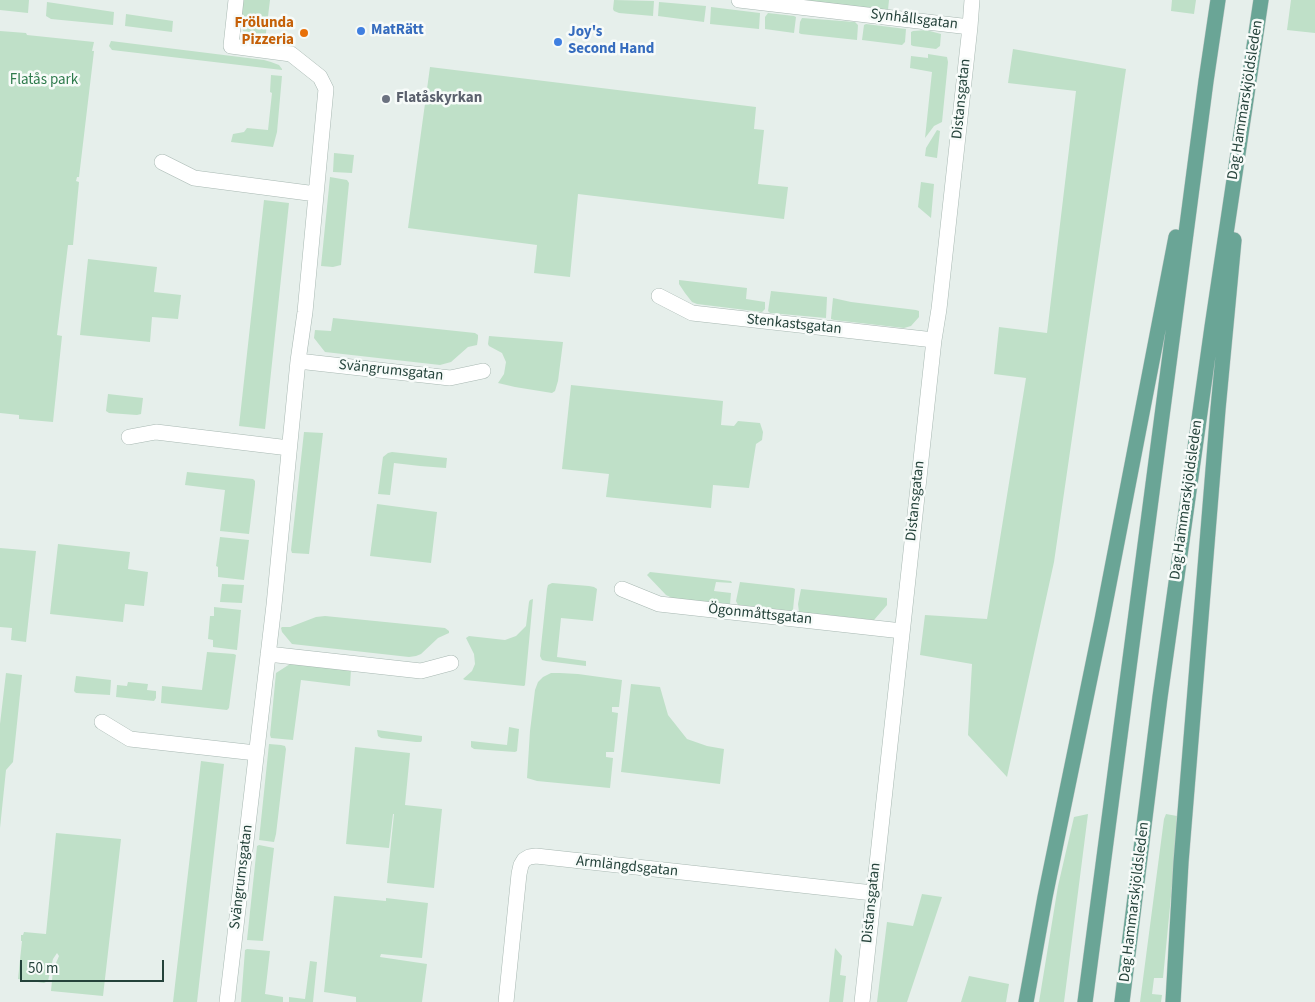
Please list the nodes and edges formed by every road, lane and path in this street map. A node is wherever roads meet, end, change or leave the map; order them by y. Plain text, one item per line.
1 (236, 0) edge
2 (739, 0) edge
3 (972, 0) edge
4 (1218, 0) edge
5 (1261, 0) edge
6 (970, 27) junction
7 (1250, 67) junction
8 (1206, 81) junction
9 (162, 162) dead end
10 (316, 194) junction
11 (658, 296) dead end
12 (934, 340) junction
13 (298, 361) junction
14 (483, 371) dead end
15 (129, 437) dead end
16 (289, 448) junction
17 (622, 589) dead end
18 (902, 631) junction
19 (268, 654) junction
20 (451, 663) dead end
21 (102, 722) dead end
22 (256, 753) junction
23 (873, 893) junction
24 (227, 1002) edge
25 (506, 1002) edge
26 (862, 1002) edge
27 (1026, 1002) edge
28 (1085, 1002) edge
29 (1122, 1002) edge
30 (1172, 1002) edge

1 - 10 street, Svängrumsgatan
2 - 6 street, Synhållsgatan
3 - 6 street, Distansgatan
4 - 8 main road
5 - 7 main road, Dag Hammarskjöldsleden
6 - 12 street, Distansgatan
7 - 29 main road, Dag Hammarskjöldsleden
7 - 30 main road
8 - 27 main road
8 - 28 main road
9 - 10 street
10 - 13 street, Svängrumsgatan
11 - 12 street, Stenkastsgatan
12 - 18 street, Distansgatan
13 - 14 street, Svängrumsgatan
13 - 16 street, Svängrumsgatan
15 - 16 street
16 - 19 street, Svängrumsgatan
17 - 18 street, Ögonmåttsgatan
18 - 23 street, Distansgatan
19 - 20 street
19 - 22 street, Svängrumsgatan
21 - 22 street
22 - 24 street, Svängrumsgatan
23 - 25 street, Armlängdsgatan
23 - 26 street, Distansgatan

